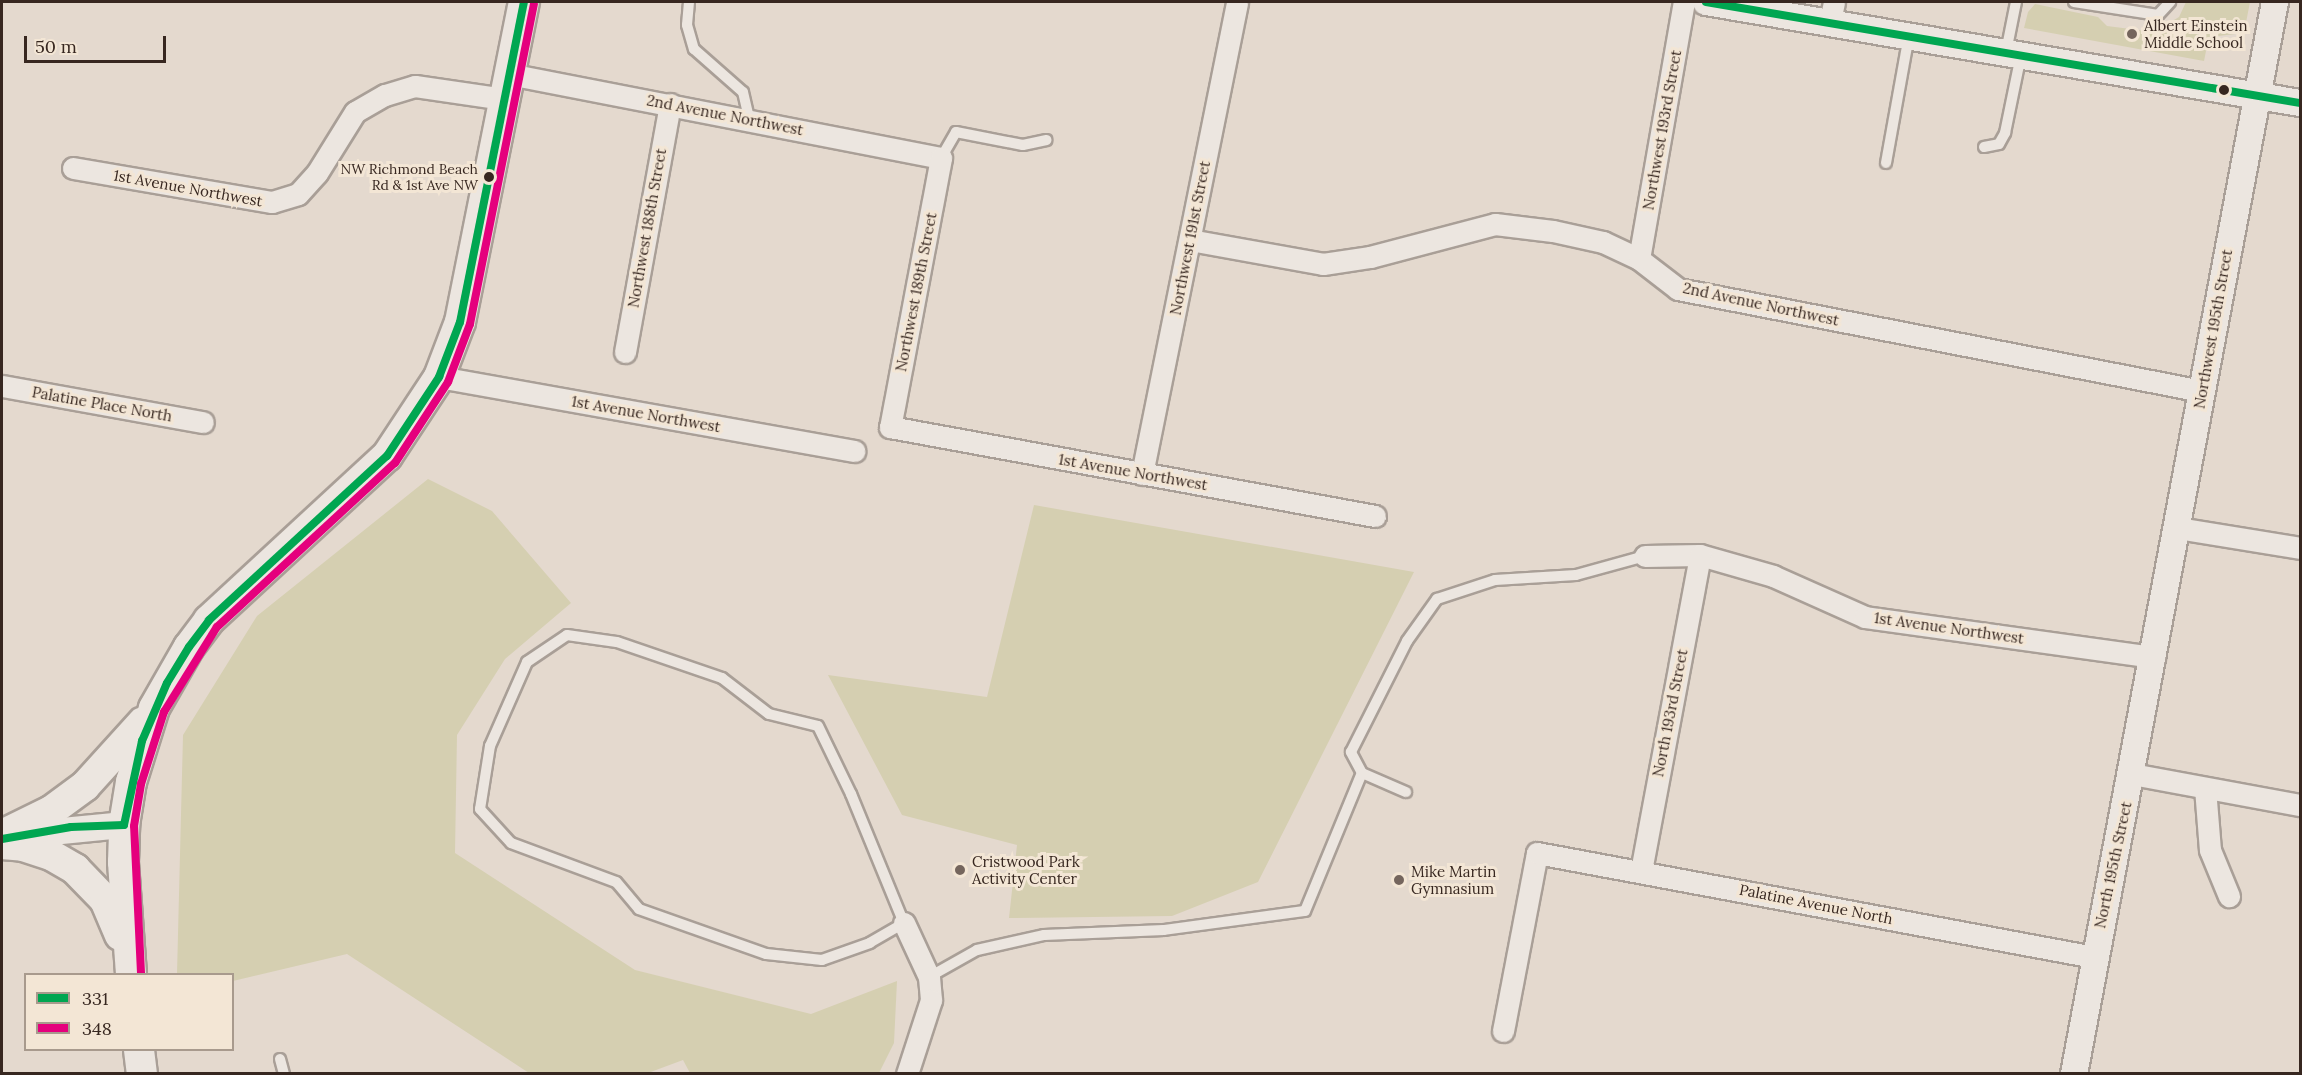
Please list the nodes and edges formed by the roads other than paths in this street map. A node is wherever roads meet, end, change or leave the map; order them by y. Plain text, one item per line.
1 (524, 2) edge
2 (689, 2) edge
3 (1237, 2) edge
4 (1684, 2) edge
5 (1706, 2) edge
6 (2016, 2) edge
7 (2074, 2) edge
8 (2170, 2) edge
9 (2275, 2) edge
10 (1832, 11) edge
11 (1909, 35) junction
12 (2014, 53) junction
13 (507, 87) junction
14 (2256, 96) junction
15 (2301, 103) edge
16 (670, 104) junction
17 (749, 119) junction
18 (1046, 140) dead end
19 (1984, 147) dead end
20 (941, 158) junction
21 (1886, 164) dead end
22 (73, 168) dead end
23 (1190, 240) junction
24 (1639, 259) junction
25 (625, 352) dead end
26 (439, 377) junction
27 (2, 386) edge
28 (2202, 391) junction
29 (203, 422) dead end
30 (891, 427) joint
31 (854, 451) dead end
32 (1142, 474) junction
33 (1375, 516) dead end
34 (2178, 528) junction
35 (2301, 548) edge
36 (1700, 555) junction
37 (1645, 556) joint
38 (2154, 657) junction
39 (154, 708) junction
40 (1362, 773) junction
41 (2132, 774) junction
42 (2205, 789) junction
43 (1406, 792) dead end
44 (2301, 805) edge
45 (124, 825) junction
46 (2, 837) edge
47 (2, 844) edge
48 (1641, 871) junction
49 (2229, 896) dead end
50 (904, 923) junction
51 (2094, 957) junction
52 (131, 967) edge
53 (929, 977) junction
54 (1503, 1031) dead end
55 (139, 1051) edge
56 (280, 1059) dead end
57 (141, 1074) edge
58 (284, 1074) edge
59 (907, 1074) edge
60 (2074, 1074) edge

1 - 13 main road
2 - 17 lane
3 - 23 street, Northwest 191st Street
4 - 24 street, Northwest 193rd Street
5 - 10 street
6 - 12 lane
7 - 8 lane
9 - 14 street, Northwest 195th Street
10 - 11 street
11 - 12 street
11 - 21 lane
12 - 14 street
12 - 19 lane
13 - 16 street, 2nd Avenue Northwest
13 - 22 street, 1st Avenue Northwest
13 - 26 main road
14 - 15 street
14 - 28 street, Northwest 195th Street
16 - 17 street, 2nd Avenue Northwest
16 - 25 street, Northwest 188th Street
17 - 20 street, 2nd Avenue Northwest
18 - 20 lane
20 - 30 street, Northwest 189th Street
23 - 24 street, 2nd Avenue Northwest
23 - 32 street, Northwest 191st Street
24 - 28 street, 2nd Avenue Northwest
26 - 31 street, 1st Avenue Northwest
26 - 39 main road
27 - 29 street, Palatine Place North
28 - 34 street, Northwest 195th Street
30 - 32 street, 1st Avenue Northwest
32 - 33 street, 1st Avenue Northwest
34 - 35 street
34 - 38 street, Northwest 195th Street
36 - 37 street, 1st Avenue Northwest
36 - 38 street, 1st Avenue Northwest
36 - 48 street, North 193rd Street
37 - 40 lane
38 - 41 street, North 195th Street
39 - 45 main road
39 - 46 main road
40 - 43 lane
40 - 53 lane
41 - 42 street
41 - 51 street, North 195th Street
42 - 44 street
42 - 49 street
45 - 46 street
45 - 52 main road
47 - 52 main road
48 - 51 street, Palatine Avenue North
48 - 54 street, Palatine Avenue North
50 - 50 lane
50 - 53 street
51 - 60 street, North 195th Street
53 - 59 street
55 - 57 main road
56 - 58 lane

